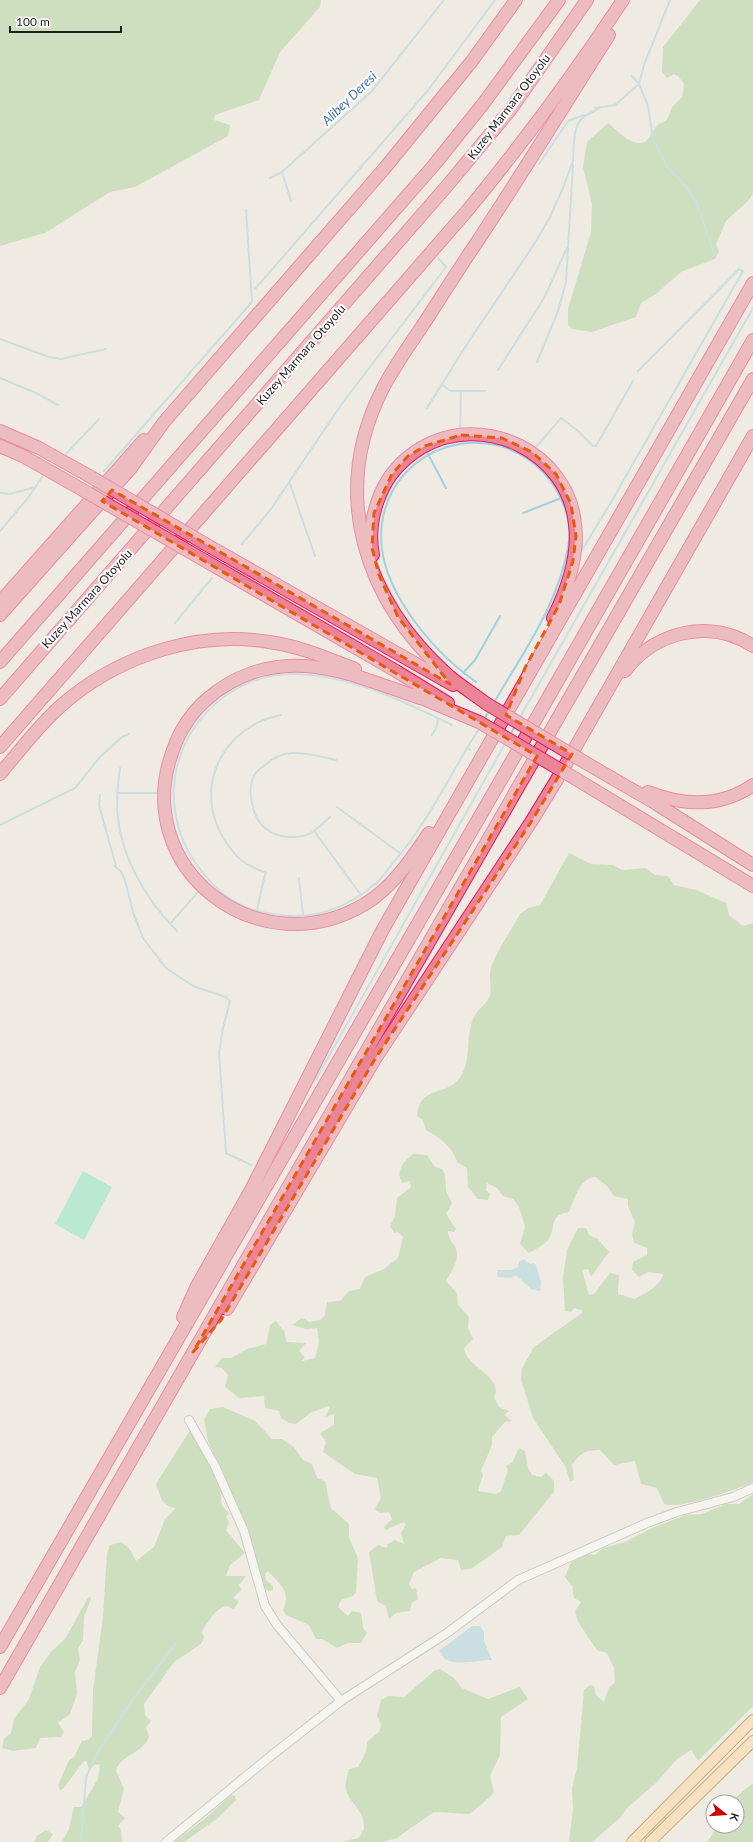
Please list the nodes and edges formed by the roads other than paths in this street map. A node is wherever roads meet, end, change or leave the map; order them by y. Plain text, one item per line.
1 (516, 0) edge
2 (559, 0) edge
3 (587, 0) edge
4 (623, 0) edge
5 (632, 0) edge
6 (753, 283) edge
7 (753, 340) edge
8 (753, 379) edge
9 (164, 422) junction
10 (0, 431) edge
11 (753, 436) edge
12 (0, 446) edge
13 (0, 602) edge
14 (0, 615) edge
15 (398, 617) junction
16 (753, 646) edge
17 (0, 662) edge
18 (420, 698) junction
19 (0, 700) edge
20 (514, 701) junction
21 (488, 704) junction
22 (479, 722) junction
23 (586, 730) junction
24 (0, 747) edge
25 (0, 774) edge
26 (471, 775) junction
27 (618, 781) junction
28 (753, 785) edge
29 (753, 865) edge
30 (753, 886) edge
31 (170, 1352) junction
32 (193, 1352) junction
33 (188, 1420) dead end
34 (753, 1488) edge
35 (0, 1647) edge
36 (0, 1688) edge
37 (341, 1701) junction
38 (753, 1720) edge
39 (753, 1741) edge
40 (166, 1842) edge
41 (632, 1842) edge
42 (650, 1842) edge

1 - 9 highway
2 - 17 highway, Kuzey Marmara Otoyolu
3 - 19 highway, Kuzey Marmara Otoyolu
4 - 24 highway
5 - 15 highway
6 - 20 highway
7 - 31 highway
8 - 32 highway
9 - 13 highway
9 - 14 highway
10 - 21 highway, bridge
11 - 23 highway
12 - 22 highway, bridge
15 - 20 highway
15 - 21 highway
16 - 23 highway
18 - 22 highway
18 - 25 highway
18 - 26 highway
20 - 26 highway
21 - 27 highway, bridge
22 - 30 highway, bridge
23 - 32 highway
26 - 31 highway
27 - 28 highway
27 - 29 highway
31 - 35 highway
32 - 36 highway
33 - 37 street
34 - 37 street
37 - 40 street
38 - 41 main road
39 - 42 main road

